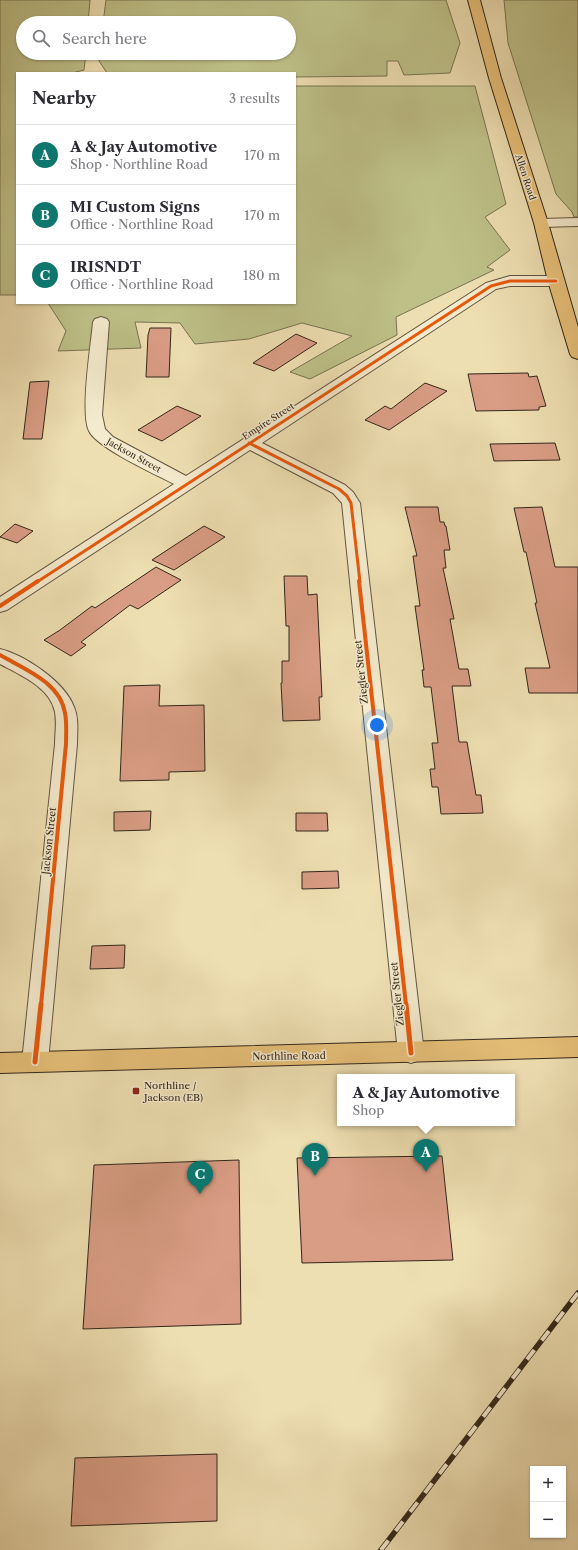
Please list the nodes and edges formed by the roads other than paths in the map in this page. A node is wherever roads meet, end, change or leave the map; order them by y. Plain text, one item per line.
1 (474, 0) edge
2 (578, 222) edge
3 (548, 232) junction
4 (556, 281) junction
5 (101, 322) dead end
6 (578, 354) edge
7 (249, 443) junction
8 (187, 484) junction
9 (0, 606) edge
10 (0, 655) edge
11 (578, 1047) edge
12 (411, 1053) junction
13 (35, 1062) junction
14 (0, 1063) edge

1 - 3 main road, Allen Road
2 - 3 street
3 - 4 main road, Allen Road
4 - 6 main road, Allen Road
4 - 7 street, Empire Street
5 - 8 street, Jackson Street
7 - 8 street, Empire Street
7 - 12 street, Ziegler Street
8 - 9 street, Empire Street
10 - 13 street, Jackson Street
11 - 12 main road, Northline Road
12 - 13 main road, Northline Road
13 - 14 main road, Northline Road

